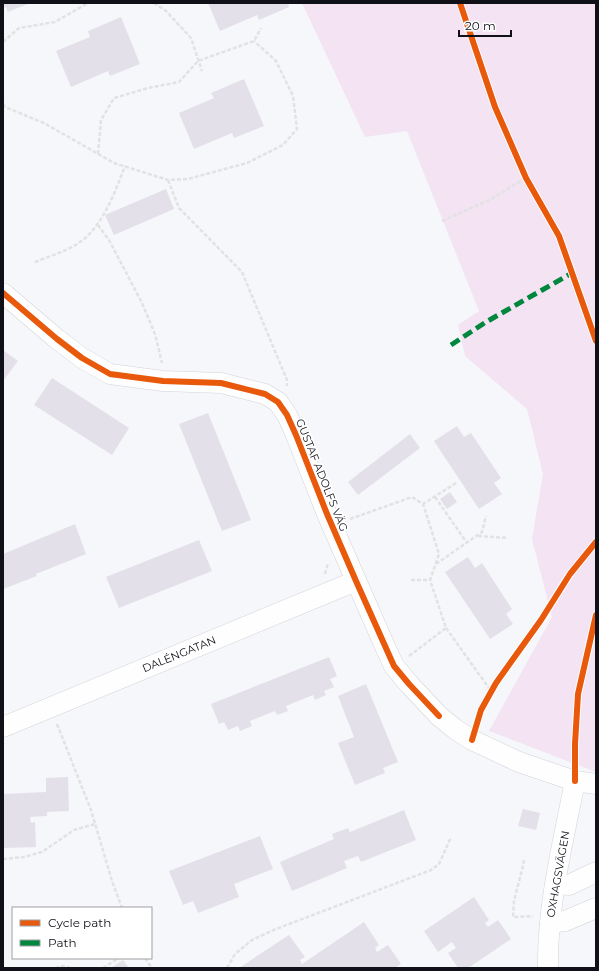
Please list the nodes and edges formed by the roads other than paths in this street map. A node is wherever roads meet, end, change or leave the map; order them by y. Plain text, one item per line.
1 (3, 293) edge
2 (356, 581) junction
3 (3, 727) edge
4 (575, 781) junction
5 (596, 784) edge
6 (596, 872) edge
7 (556, 884) junction
8 (596, 908) edge
9 (544, 919) junction
10 (548, 968) edge

1 - 2 street, GUSTAF ADOLFS VÄG
2 - 3 street, DALÉNGATAN
2 - 4 street, GUSTAF ADOLFS VÄG
4 - 5 street, GUSTAF ADOLFS VÄG
4 - 7 street, OXHAGSVÄGEN
6 - 7 street
7 - 9 street, OXHAGSVÄGEN
8 - 9 street
9 - 10 street, OXHAGSVÄGEN

